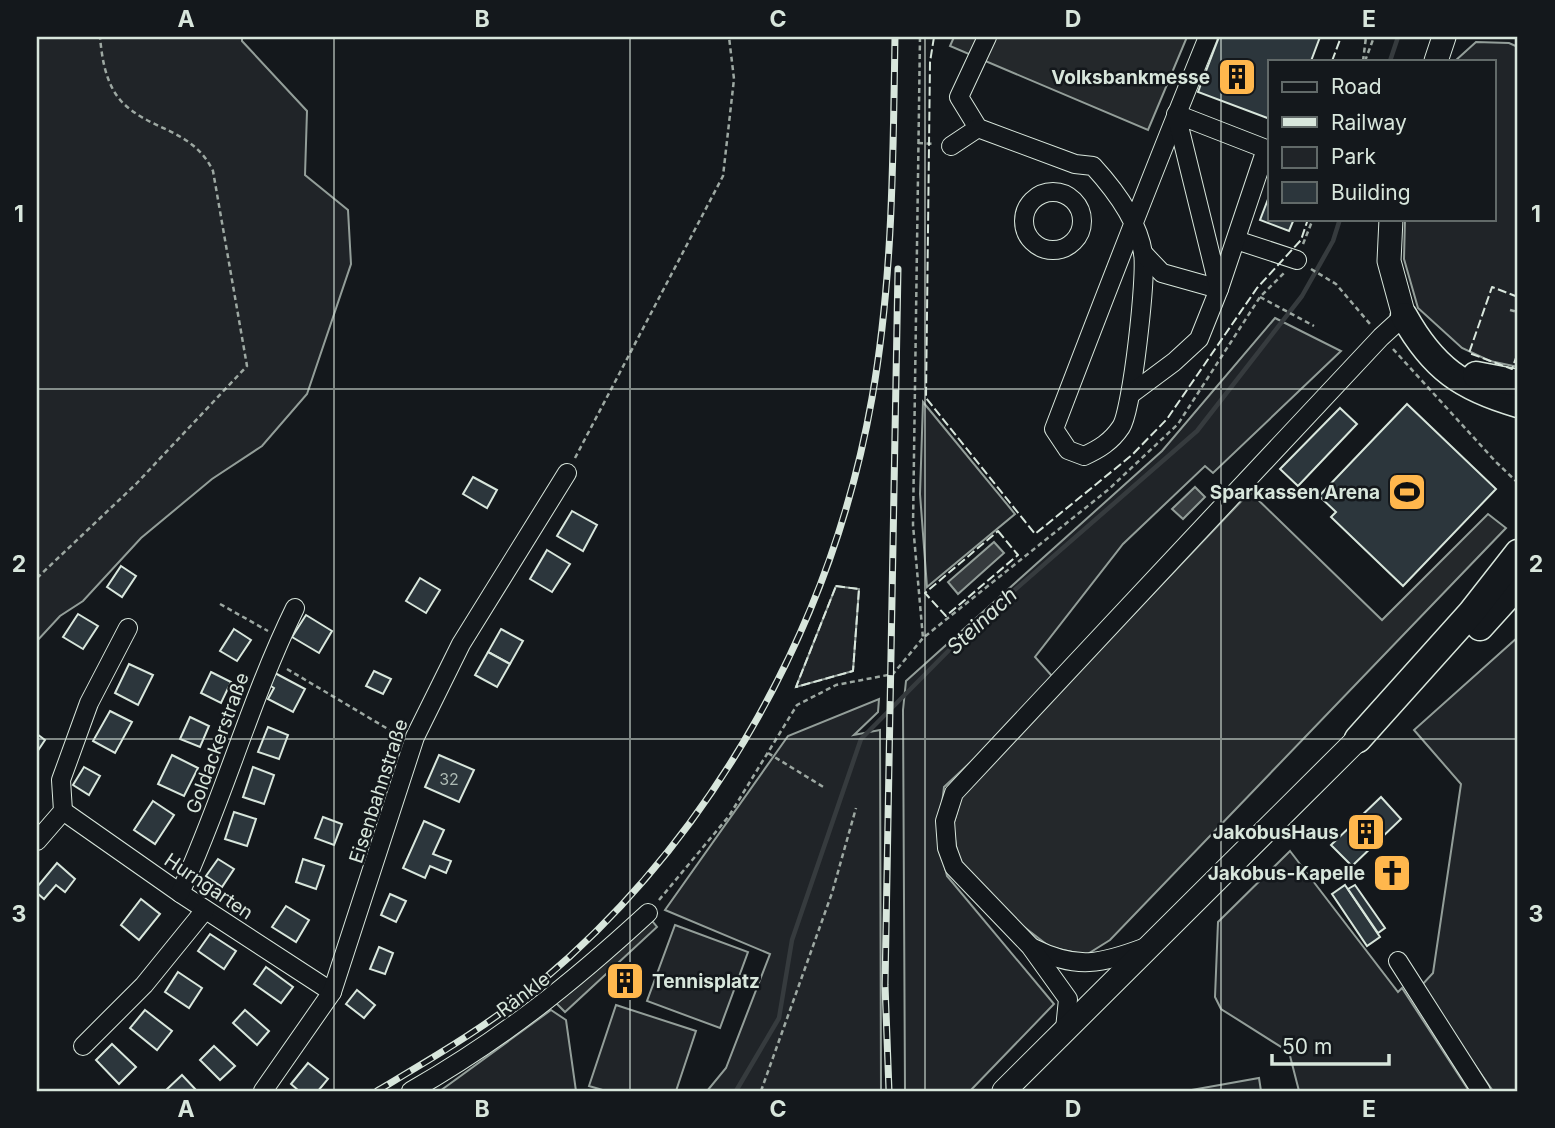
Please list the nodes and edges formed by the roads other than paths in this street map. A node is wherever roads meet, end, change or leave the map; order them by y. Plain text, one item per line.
1 (987, 37) edge
2 (1208, 37) edge
3 (1176, 114) junction
4 (978, 128) junction
5 (951, 146) dead end
6 (1075, 164) junction
7 (1065, 195) dead end
8 (1391, 220) edge
9 (1132, 226) junction
10 (1236, 240) junction
11 (1143, 253) junction
12 (1303, 264) road end
13 (1219, 289) junction
14 (1404, 316) junction
15 (1518, 383) edge
16 (1131, 394) junction
17 (1518, 404) edge
18 (567, 473) road end
19 (1518, 553) edge
20 (1518, 585) edge
21 (295, 608) dead end
22 (128, 628) dead end
23 (1358, 739) junction
24 (63, 811) junction
25 (37, 841) edge
26 (180, 893) junction
27 (205, 910) junction
28 (648, 913) road end
29 (1030, 946) junction
30 (1149, 946) junction
31 (1398, 961) dead end
32 (332, 992) junction
33 (1065, 1029) junction
34 (83, 1046) dead end
35 (263, 1091) edge
36 (411, 1091) edge
37 (1004, 1091) edge
38 (1481, 1091) edge

1 - 4 street
2 - 3 street
3 - 9 street
3 - 10 street
3 - 13 street
4 - 5 street
4 - 6 street
6 - 7 street
6 - 9 street
8 - 14 main road
9 - 11 street
9 - 16 street
10 - 12 street
10 - 13 street
11 - 13 street
11 - 16 street
13 - 16 street
14 - 15 highway
14 - 17 highway
14 - 29 street
18 - 32 street, Eisenbahnstraße
19 - 23 highway
20 - 23 highway
21 - 26 street, Goldackerstraße
22 - 24 street
23 - 30 main road
24 - 25 street
24 - 26 street, Hurngarten
26 - 27 street, Hurngarten
27 - 32 street, Hurngarten
27 - 34 street
28 - 36 street, Ränkle
29 - 30 street
29 - 33 street
30 - 33 main road
31 - 38 street
32 - 35 street, Eisenbahnstraße
33 - 37 main road

